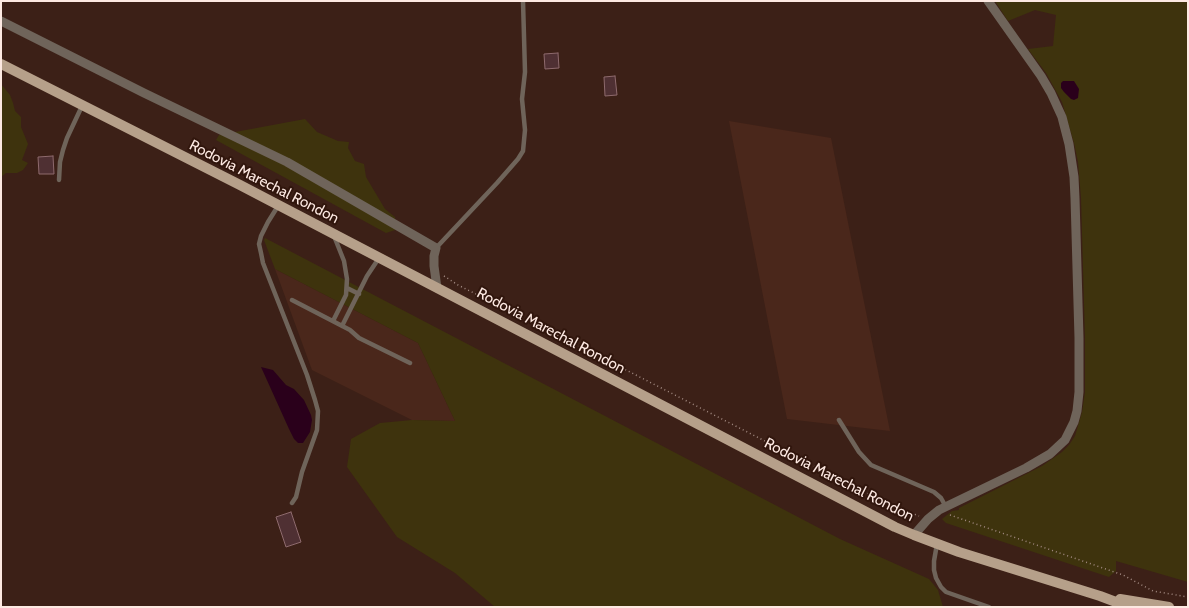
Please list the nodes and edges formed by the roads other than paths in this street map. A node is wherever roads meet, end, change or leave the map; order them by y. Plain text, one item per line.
1 (523, 1) edge
2 (988, 1) edge
3 (1, 21) edge
4 (1, 64) edge
5 (82, 106) junction
6 (59, 180) dead end
7 (278, 206) junction
8 (334, 234) junction
9 (436, 248) junction
10 (379, 258) junction
11 (347, 288) junction
12 (437, 288) junction
13 (359, 294) junction
14 (292, 300) dead end
15 (333, 321) junction
16 (342, 326) junction
17 (410, 363) dead end
18 (839, 420) dead end
19 (292, 503) dead end
20 (943, 509) junction
21 (914, 535) junction
22 (937, 544) junction
23 (1100, 596) junction
24 (989, 607) edge
25 (1129, 607) edge
26 (1169, 607) edge

1 - 9 lane
2 - 20 street
3 - 9 street
4 - 5 main road, Rodovia Marechal Rondon
5 - 6 lane
5 - 7 main road, Rodovia Marechal Rondon
7 - 8 main road, Rodovia Marechal Rondon
7 - 19 lane
8 - 10 main road, Rodovia Marechal Rondon
8 - 11 lane
9 - 12 street
10 - 12 main road, Rodovia Marechal Rondon
10 - 13 lane
11 - 13 lane
11 - 15 lane
12 - 21 main road, Rodovia Marechal Rondon
13 - 16 lane
14 - 15 lane
15 - 16 lane
16 - 17 lane
18 - 20 lane
20 - 21 street
21 - 22 main road, Rodovia Marechal Rondon
22 - 23 main road, Rodovia Marechal Rondon
22 - 24 lane
23 - 25 main road, Rodovia Marechal Rondon
23 - 26 main road, Rodovia Marechal Rondon

